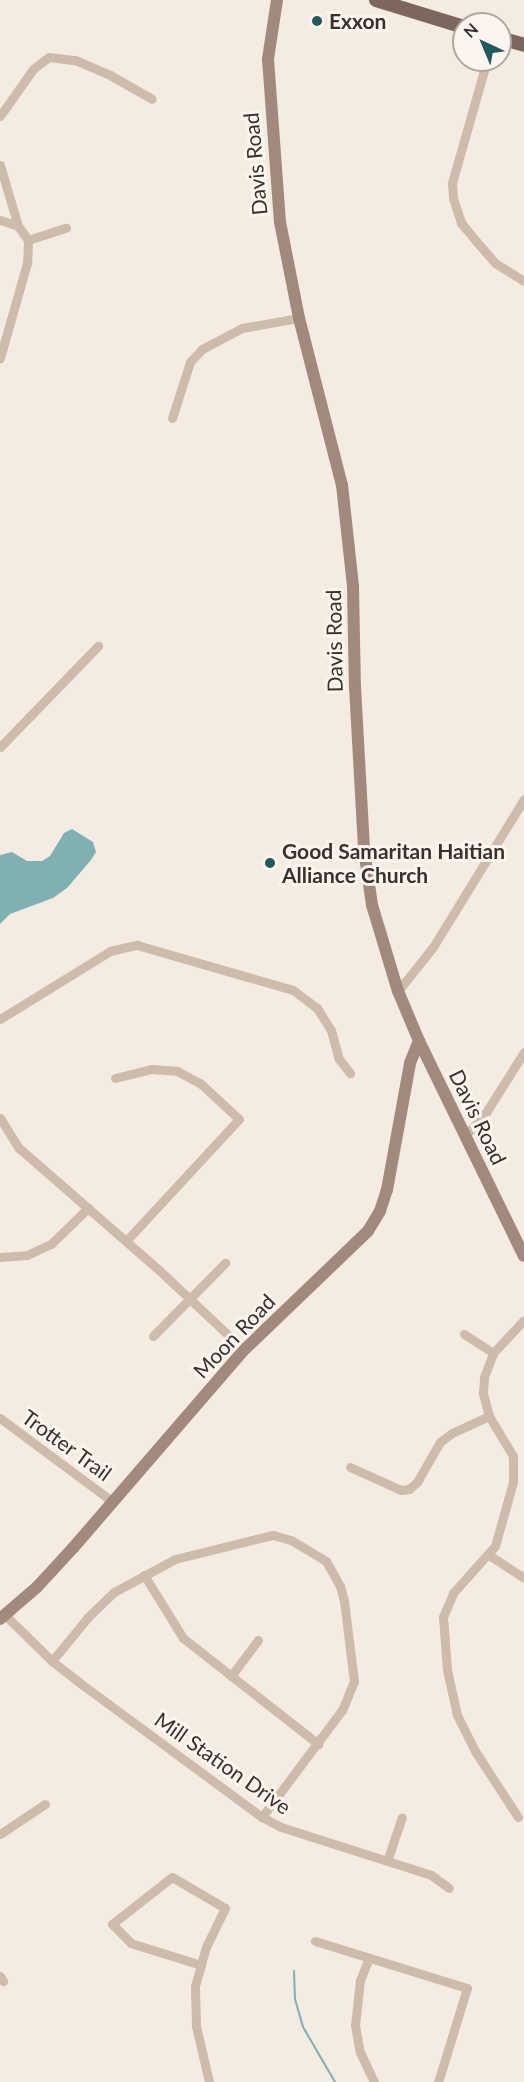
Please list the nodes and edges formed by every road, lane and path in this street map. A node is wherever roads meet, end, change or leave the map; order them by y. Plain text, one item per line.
1 (277, 0) edge
2 (376, 0) edge
3 (452, 23) edge
4 (484, 72) edge
5 (152, 99) dead end
6 (0, 116) edge
7 (0, 165) edge
8 (0, 220) edge
9 (18, 226) junction
10 (66, 228) dead end
11 (28, 240) junction
12 (524, 281) edge
13 (299, 318) junction
14 (0, 358) edge
15 (172, 418) dead end
16 (98, 646) dead end
17 (0, 747) edge
18 (524, 799) edge
19 (398, 991) junction
20 (0, 1019) edge
21 (419, 1041) junction
22 (524, 1052) edge
23 (350, 1072) dead end
24 (115, 1078) dead end
25 (0, 1118) edge
26 (465, 1136) junction
27 (88, 1208) junction
28 (126, 1241) junction
29 (524, 1256) edge
30 (0, 1257) edge
31 (225, 1263) dead end
32 (189, 1299) junction
33 (524, 1320) edge
34 (464, 1334) dead end
35 (153, 1336) dead end
36 (244, 1350) junction
37 (493, 1353) junction
38 (489, 1416) junction
39 (0, 1418) edge
40 (350, 1467) dead end
41 (113, 1502) junction
42 (489, 1555) junction
43 (144, 1575) junction
44 (524, 1578) edge
45 (2, 1617) edge
46 (258, 1640) dead end
47 (52, 1661) junction
48 (231, 1676) junction
49 (318, 1744) junction
50 (45, 1804) dead end
51 (262, 1817) junction
52 (402, 1817) dead end
53 (518, 1817) dead end
54 (0, 1834) edge
55 (387, 1861) junction
56 (449, 1888) dead end
57 (315, 1941) dead end
58 (369, 1958) junction
59 (201, 1965) junction
60 (209, 2082) edge
61 (374, 2082) edge
62 (438, 2082) edge

1 - 13 street, Davis Road
2 - 3 main road
4 - 12 street
5 - 6 street
7 - 9 street
8 - 9 street
9 - 11 street
10 - 11 street
11 - 14 street
13 - 15 street
13 - 19 street, Davis Road
16 - 17 street
18 - 19 street
19 - 21 street, Davis Road
20 - 23 street
21 - 26 street, Davis Road
21 - 36 street, Moon Road
22 - 26 street
24 - 28 street
25 - 27 street
26 - 29 street, Davis Road
27 - 28 street
27 - 30 street
28 - 32 street
31 - 32 street
32 - 35 street
32 - 36 street
33 - 37 street
34 - 37 street
36 - 41 street, Moon Road
37 - 38 street
38 - 40 street
38 - 42 street
39 - 41 street, Trotter Trail
41 - 45 street, Moon Road
42 - 44 street
42 - 53 street
43 - 47 street
43 - 48 street
43 - 49 street
45 - 47 street, Mill Station Drive
46 - 48 street
47 - 51 street, Mill Station Drive
48 - 49 street
49 - 51 street
50 - 54 street
51 - 55 street, Mill Station Drive
52 - 55 street
55 - 56 street, Mill Station Drive
57 - 58 street
58 - 61 street
58 - 62 street
59 - 59 street
59 - 60 street

